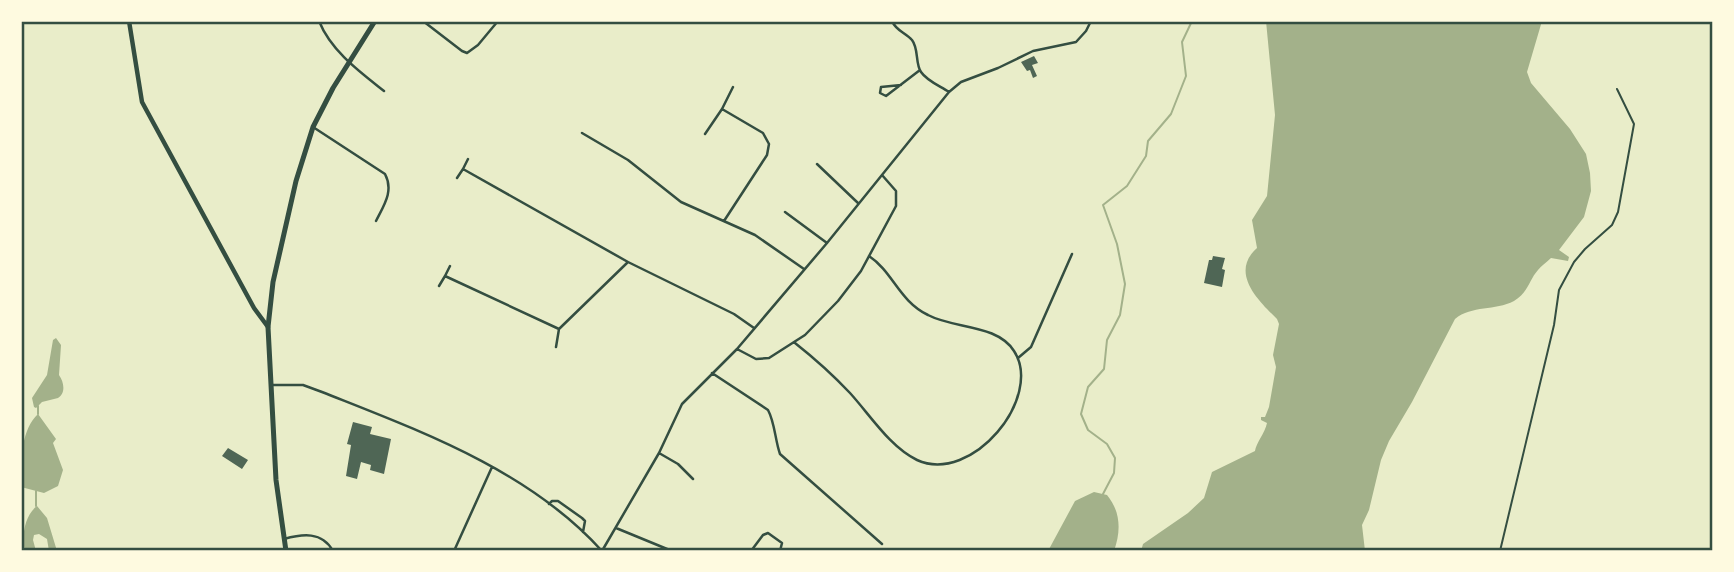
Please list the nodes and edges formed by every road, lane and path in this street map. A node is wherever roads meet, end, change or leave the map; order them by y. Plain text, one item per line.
1 (129, 21) edge
2 (319, 21) edge
3 (374, 21) edge
4 (423, 21) edge
5 (498, 21) edge
6 (892, 21) edge
7 (1091, 21) edge
8 (349, 62) junction
9 (920, 71) junction
10 (901, 85) junction
11 (733, 87) dead end
12 (1617, 89) dead end
13 (384, 91) dead end
14 (949, 92) junction
15 (722, 109) junction
16 (313, 127) junction
17 (582, 133) dead end
18 (705, 134) dead end
19 (468, 159) dead end
20 (817, 164) dead end
21 (463, 169) junction
22 (881, 175) junction
23 (457, 178) dead end
24 (859, 204) junction
25 (785, 212) dead end
26 (376, 221) dead end
27 (724, 222) junction
28 (827, 243) junction
29 (1072, 254) dead end
30 (869, 256) junction
31 (628, 262) junction
32 (450, 266) dead end
33 (804, 269) junction
34 (444, 276) junction
35 (439, 286) dead end
36 (268, 327) junction
37 (754, 328) junction
38 (559, 330) junction
39 (795, 343) junction
40 (555, 346) dead end
41 (737, 349) junction
42 (1018, 358) junction
43 (712, 373) junction
44 (271, 385) junction
45 (659, 453) junction
46 (492, 467) junction
47 (693, 479) dead end
48 (549, 504) junction
49 (616, 528) junction
50 (583, 532) junction
51 (284, 539) junction
52 (882, 544) dead end
53 (286, 551) edge
54 (332, 551) edge
55 (453, 551) edge
56 (602, 551) edge
57 (672, 551) edge
58 (751, 551) edge
59 (780, 551) edge
60 (1500, 551) edge

1 - 36 main road
2 - 8 street
3 - 8 highway
4 - 5 street
6 - 9 street
7 - 14 street
8 - 13 street
8 - 16 highway
9 - 10 street
9 - 14 street
10 - 10 street
11 - 15 street
12 - 60 path
14 - 22 street
15 - 18 street
15 - 27 street
16 - 26 street
16 - 36 highway
17 - 27 street
19 - 21 street
20 - 24 street
21 - 23 street
21 - 31 street
22 - 24 street
22 - 30 street
24 - 28 street
25 - 28 street
27 - 33 street
28 - 33 street
29 - 42 street
30 - 39 street
30 - 42 street
31 - 37 street
31 - 38 street
32 - 34 street
33 - 37 street
34 - 35 street
34 - 38 street
36 - 44 highway
37 - 41 street
38 - 40 street
39 - 41 street
39 - 42 street
41 - 43 street
43 - 45 street
43 - 52 street
44 - 46 street
44 - 51 highway
45 - 47 street
45 - 49 street
46 - 48 street
46 - 55 street
48 - 50 street
48 - 50 street
49 - 56 street
49 - 57 street
50 - 56 street
51 - 53 highway
51 - 54 street
58 - 59 street

